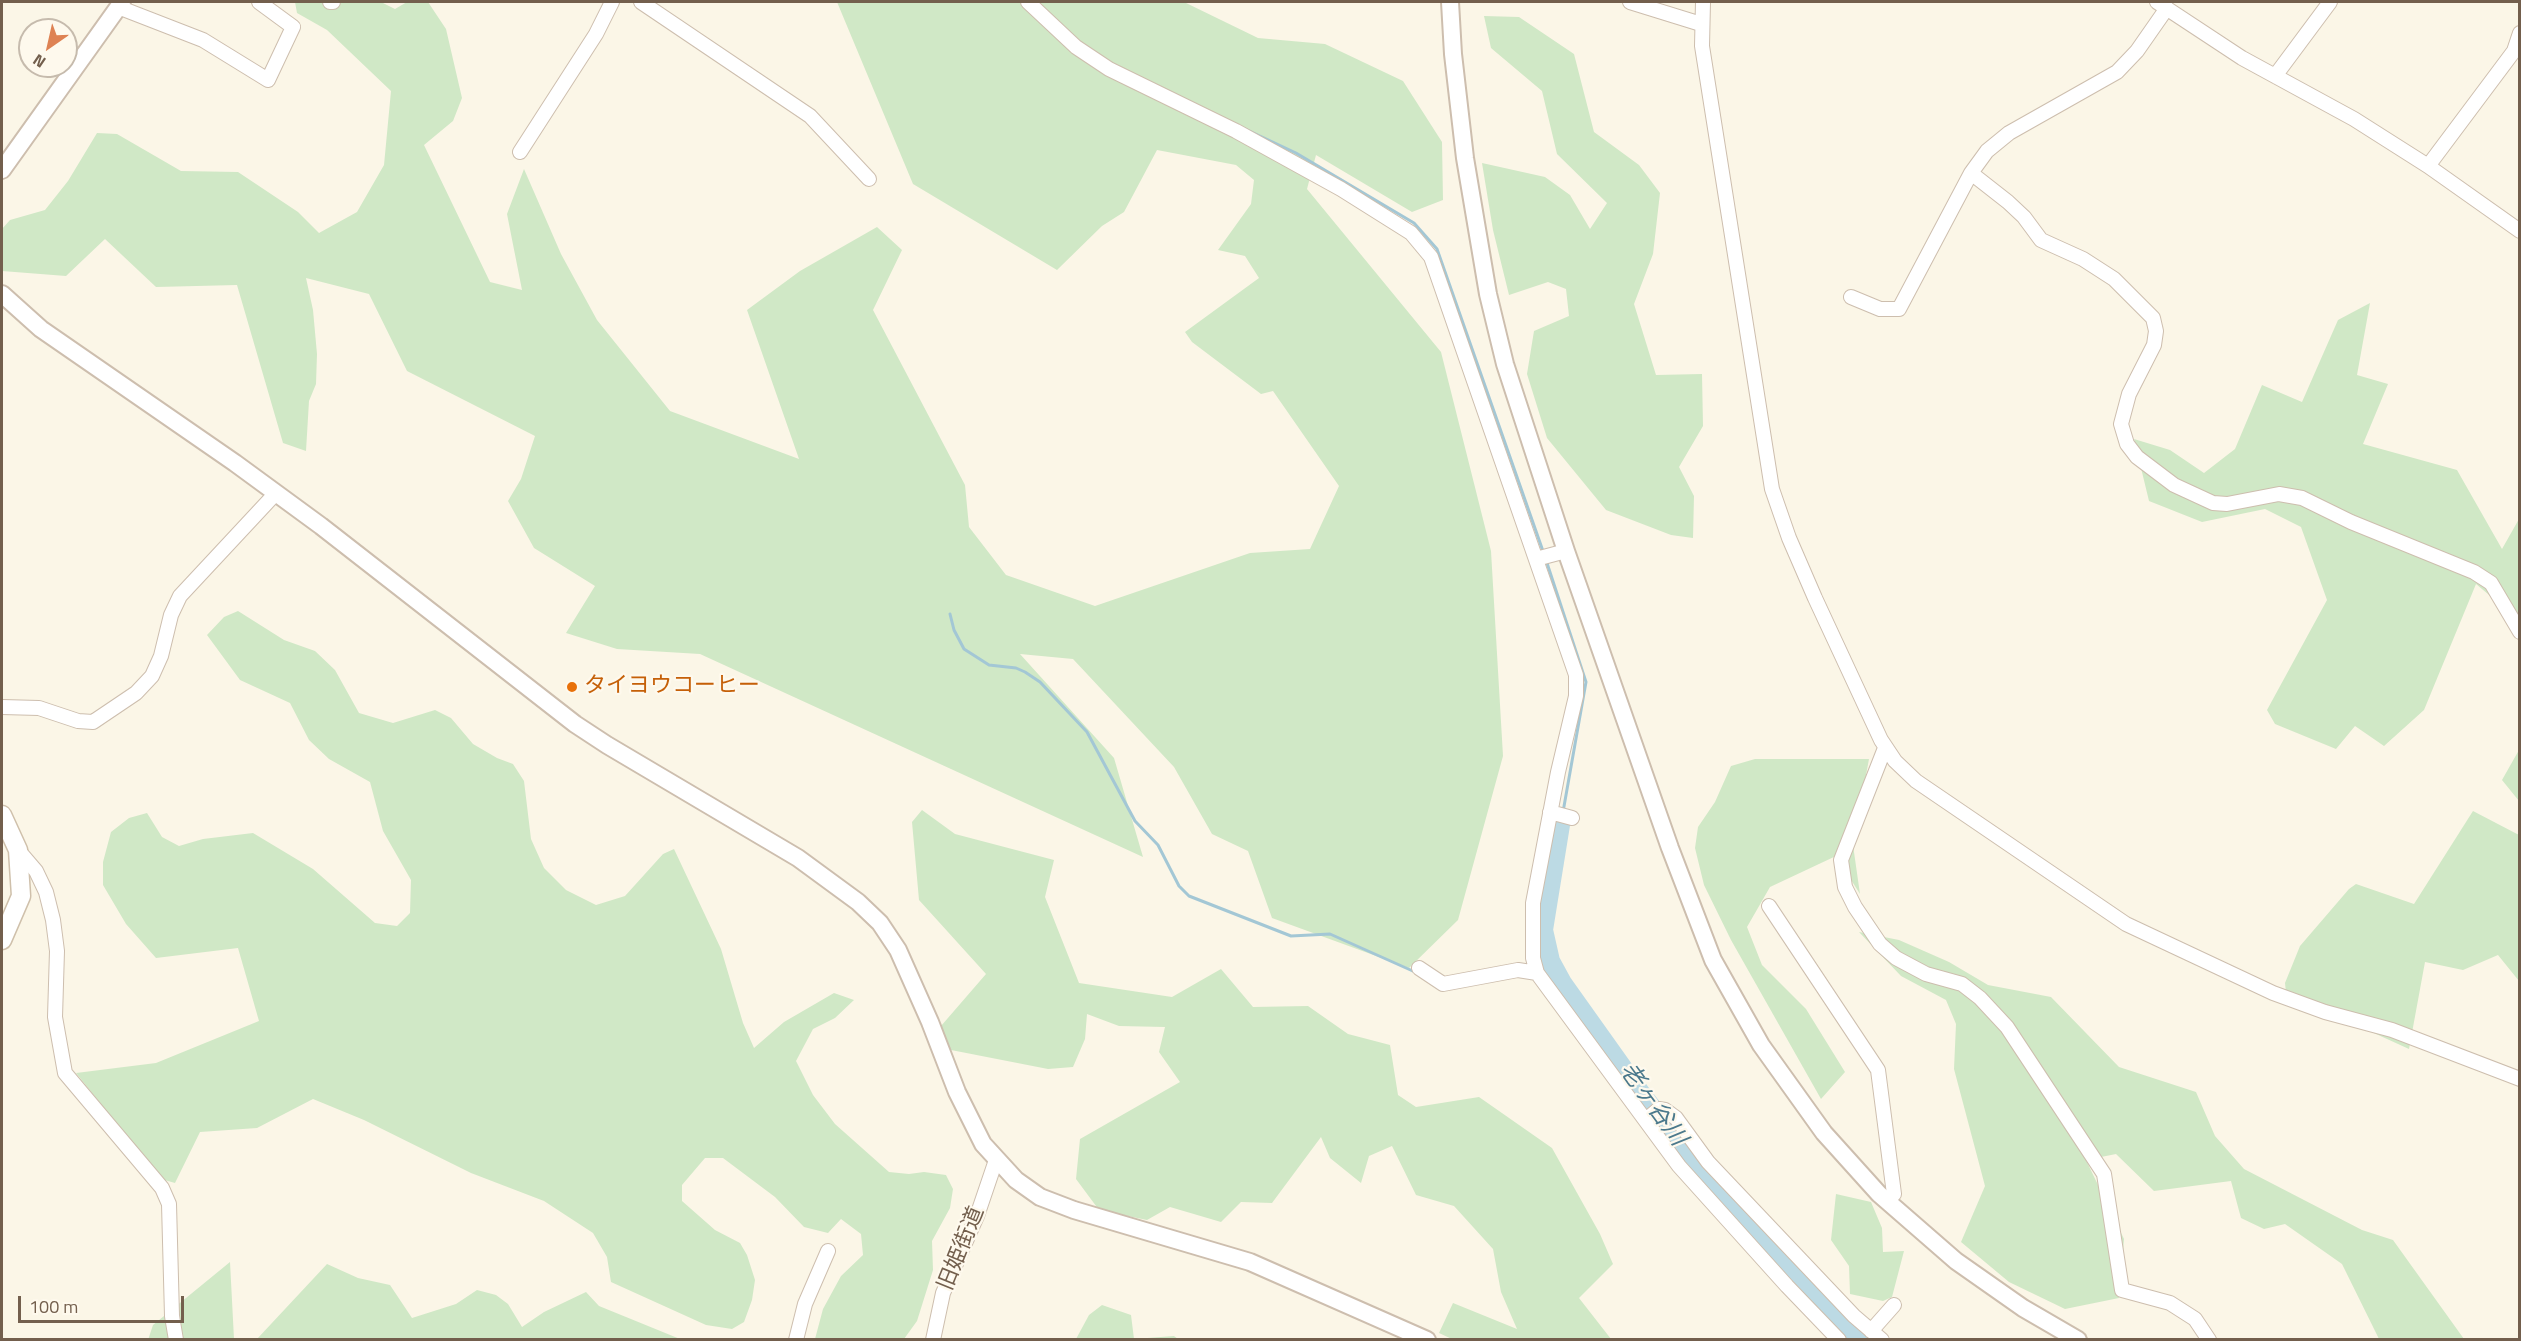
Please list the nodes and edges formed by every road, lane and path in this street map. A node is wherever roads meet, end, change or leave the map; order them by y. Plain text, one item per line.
1 (259, 2) edge
2 (612, 2) edge
3 (641, 2) edge
4 (1028, 2) edge
5 (1450, 2) edge
6 (1630, 2) edge
7 (1703, 2) edge
8 (2330, 2) edge
9 (120, 4) edge
10 (2162, 5) edge
11 (1701, 24) junction
12 (2520, 33) edge
13 (2275, 76) junction
14 (520, 152) dead end
15 (2428, 166) junction
16 (2, 170) edge
17 (1971, 173) junction
18 (869, 179) dead end
19 (2520, 231) edge
20 (2, 294) edge
21 (1851, 297) dead end
22 (276, 494) junction
23 (1560, 553) junction
24 (1538, 558) junction
25 (2520, 632) edge
26 (2, 707) edge
27 (1885, 748) junction
28 (1550, 812) junction
29 (1572, 818) dead end
30 (3, 822) edge
31 (18, 850) junction
32 (1769, 906) dead end
33 (2, 940) edge
34 (1535, 966) junction
35 (1419, 968) dead end
36 (2520, 1078) edge
37 (1647, 1119) junction
38 (996, 1160) junction
39 (1887, 1201) junction
40 (828, 1251) dead end
41 (1894, 1305) dead end
42 (1877, 1335) edge
43 (176, 1340) edge
44 (796, 1340) edge
45 (933, 1340) edge
46 (1427, 1340) edge
47 (1839, 1340) edge
48 (2078, 1340) edge
49 (2209, 1340) edge

1 - 9 street
2 - 14 street
3 - 18 street
4 - 24 street
5 - 23 street
6 - 11 street
7 - 11 street
8 - 13 street
9 - 16 street
10 - 13 street
10 - 17 street
11 - 27 street
12 - 15 street
13 - 15 street
15 - 19 street
17 - 21 street
17 - 25 street
20 - 22 street
22 - 26 street
22 - 38 street
23 - 24 street
23 - 39 street
24 - 28 street
27 - 36 street
27 - 49 street
28 - 29 street
28 - 34 street
30 - 31 main road
31 - 33 main road
31 - 43 street
32 - 39 street
34 - 35 street
34 - 37 street
37 - 42 street
37 - 47 street
38 - 45 street, 旧姫街道
38 - 46 street
39 - 48 street
40 - 44 street
41 - 42 street

